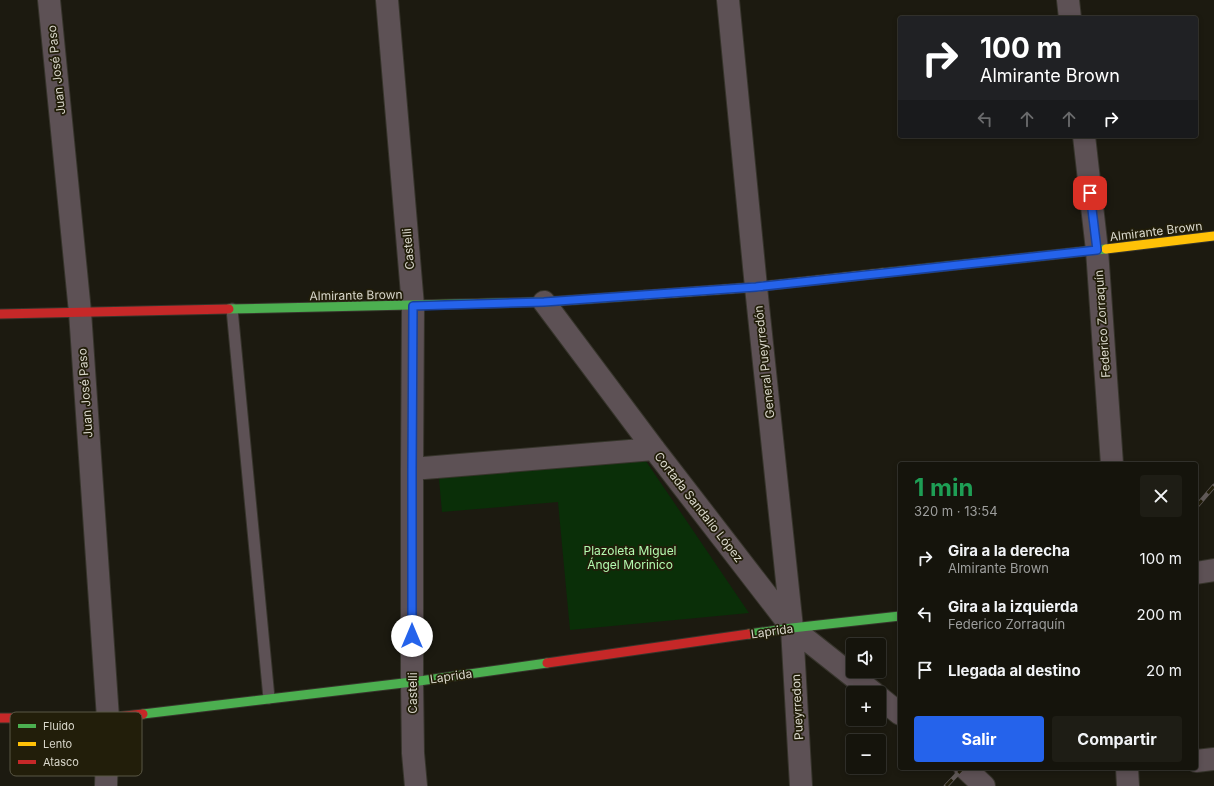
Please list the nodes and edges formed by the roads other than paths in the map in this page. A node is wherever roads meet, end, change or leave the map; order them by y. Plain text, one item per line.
1 (49, 0) edge
2 (387, 0) edge
3 (728, 0) edge
4 (1068, 0) edge
5 (1070, 16) edge
6 (1084, 138) edge
7 (1214, 236) edge
8 (1097, 250) junction
9 (756, 287) junction
10 (544, 302) junction
11 (413, 306) junction
12 (232, 309) junction
13 (80, 312) junction
14 (0, 314) edge
15 (654, 449) junction
16 (1112, 462) edge
17 (412, 469) junction
18 (1214, 570) edge
19 (1198, 572) edge
20 (898, 616) edge
21 (792, 628) junction
22 (412, 682) junction
23 (865, 686) edge
24 (269, 698) junction
25 (886, 703) edge
26 (108, 712) edge
27 (898, 712) edge
28 (142, 714) edge
29 (1214, 759) edge
30 (1198, 760) edge
31 (966, 770) edge
32 (1127, 770) edge
33 (106, 776) edge
34 (106, 786) edge
35 (416, 786) edge
36 (802, 786) edge
37 (984, 786) edge
38 (1128, 786) edge

1 - 13 street, Juan José Paso
2 - 11 street, Castelli
3 - 9 street, General Pueyrredón
4 - 5 street
6 - 8 street, Federico Zorraquín
7 - 8 street, Almirante Brown
8 - 9 street, Almirante Brown
8 - 16 street, Federico Zorraquín
9 - 10 street, Almirante Brown
9 - 21 street, General Pueyrredón
10 - 11 street, Almirante Brown
10 - 15 street, Cortada Sandalio López
11 - 12 street, Almirante Brown
11 - 17 street, Castelli
12 - 13 street, Almirante Brown
12 - 24 lane
13 - 14 street, Almirante Brown
13 - 26 street, Juan José Paso
15 - 17 street
15 - 21 street, Cortada Sandalio López
17 - 22 street, Castelli
18 - 19 street
20 - 21 street, Laprida
21 - 22 street, Laprida
21 - 23 street, Cortada Sandalio López
21 - 36 street, Pueyrredon
22 - 24 street, Laprida
22 - 35 street, Castelli
24 - 28 street, Laprida
25 - 27 street
29 - 30 street
31 - 37 street
32 - 38 street
33 - 34 street, Juan José Paso

